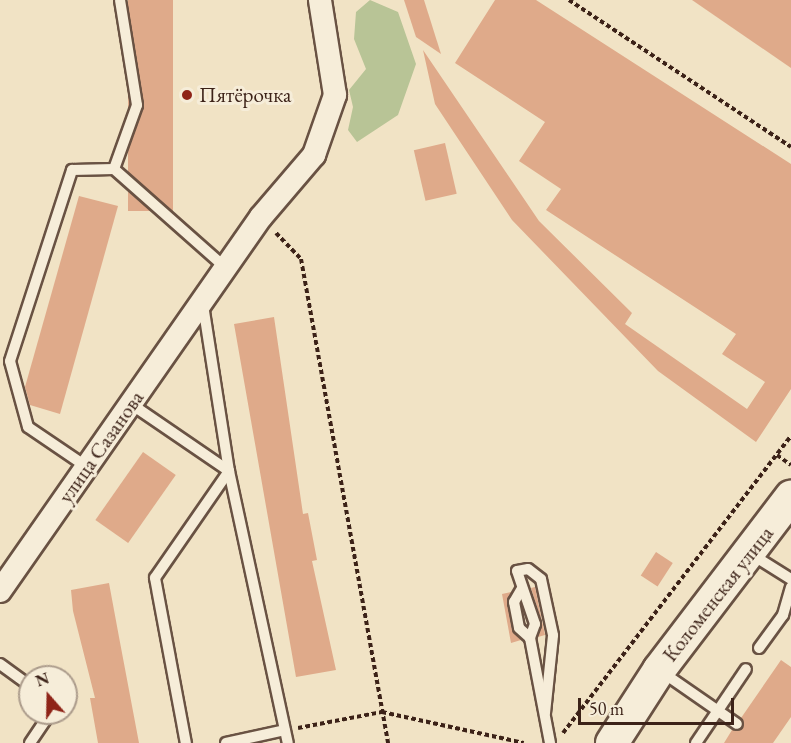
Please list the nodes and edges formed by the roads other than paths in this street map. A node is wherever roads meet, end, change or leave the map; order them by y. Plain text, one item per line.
1 (120, 0) edge
2 (320, 0) edge
3 (114, 169) junction
4 (226, 268) junction
5 (203, 302) junction
6 (131, 404) junction
7 (87, 467) junction
8 (230, 471) junction
9 (789, 504) edge
10 (751, 554) junction
11 (791, 579) edge
12 (791, 587) edge
13 (521, 590) junction
14 (0, 591) edge
15 (530, 638) junction
16 (759, 648) dead end
17 (0, 664) edge
18 (746, 669) dead end
19 (659, 670) junction
20 (18, 677) edge
21 (717, 711) junction
22 (545, 713) junction
23 (736, 724) dead end
24 (42, 725) edge
25 (285, 730) junction
26 (30, 743) edge
27 (186, 743) edge
28 (226, 743) edge
29 (288, 743) edge
30 (550, 743) edge
31 (612, 743) edge
32 (696, 743) edge

1 - 3 lane
2 - 4 street, улица Сазанова
3 - 4 lane
3 - 7 lane
4 - 5 street, улица Сазанова
5 - 6 street, улица Сазанова
5 - 8 lane
6 - 7 street, улица Сазанова
6 - 8 lane
7 - 14 street, улица Сазанова
8 - 25 lane
8 - 27 lane
9 - 10 main road, Коломенская улица
10 - 11 lane
10 - 19 main road, Коломенская улица
12 - 16 lane
13 - 15 lane
13 - 15 lane
13 - 22 lane
15 - 22 lane
17 - 20 lane
18 - 21 lane
19 - 21 lane
19 - 31 main road, Коломенская улица
21 - 23 lane
21 - 32 lane
22 - 30 lane
24 - 26 lane
25 - 28 lane
25 - 29 lane

